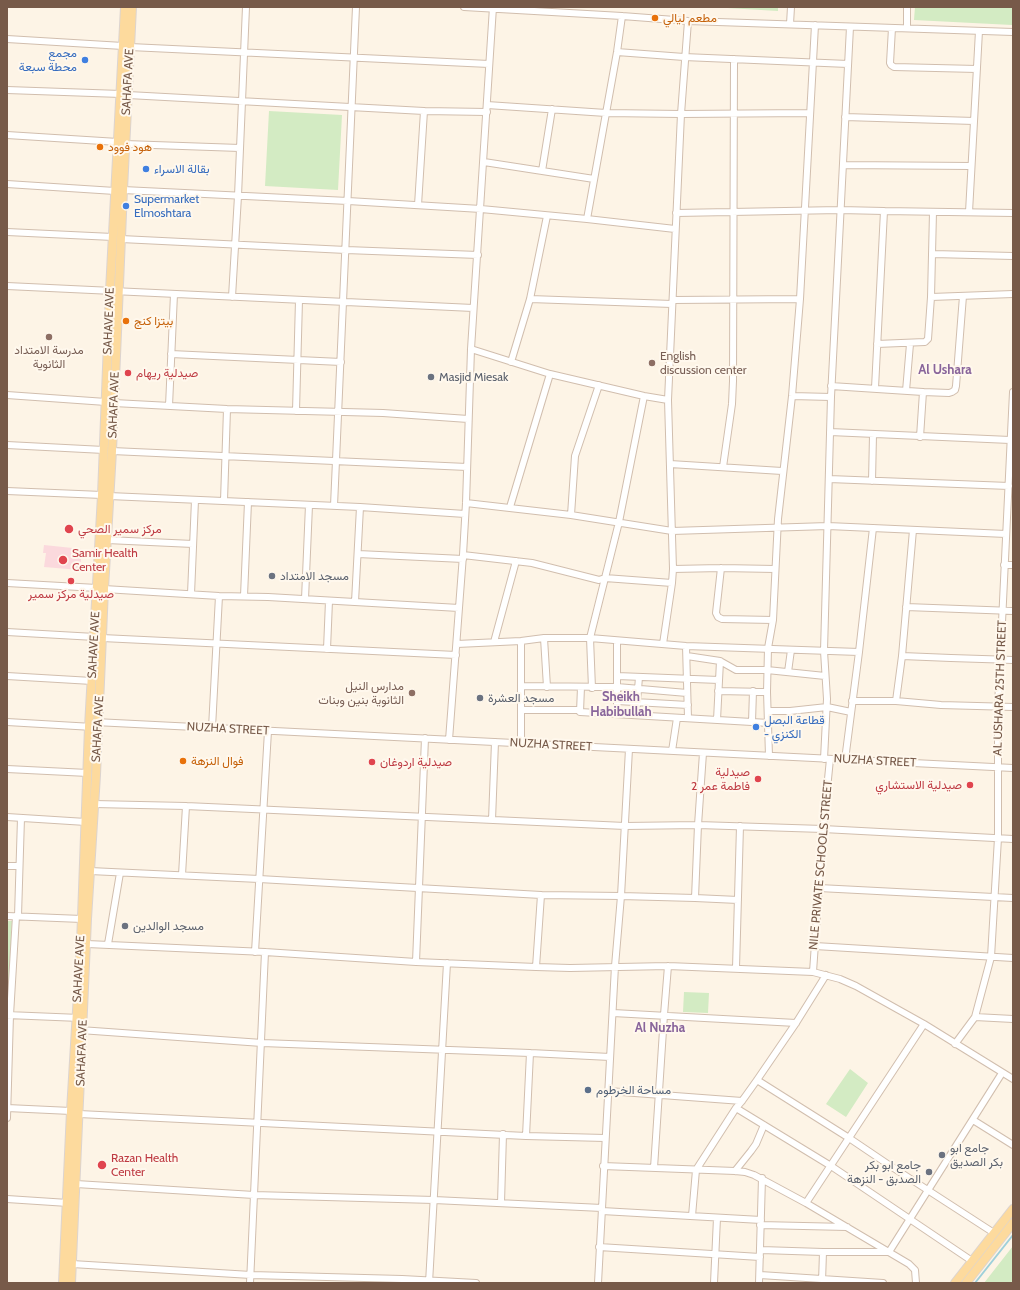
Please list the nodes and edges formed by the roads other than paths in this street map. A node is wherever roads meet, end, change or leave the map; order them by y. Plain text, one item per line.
1 (125, 7) edge
2 (132, 7) edge
3 (246, 7) edge
4 (356, 7) edge
5 (464, 7) edge
6 (791, 7) edge
7 (906, 7) edge
8 (493, 8) edge
9 (622, 16) junction
10 (688, 21) junction
11 (790, 24) junction
12 (815, 25) junction
13 (850, 27) junction
14 (892, 28) junction
15 (907, 28) junction
16 (979, 31) junction
17 (1013, 32) edge
18 (7, 39) edge
19 (126, 46) junction
20 (617, 52) junction
21 (244, 53) junction
22 (684, 57) junction
23 (354, 58) junction
24 (734, 59) junction
25 (814, 63) junction
26 (489, 64) junction
27 (848, 64) junction
28 (977, 69) junction
29 (7, 90) edge
30 (124, 94) junction
31 (242, 100) junction
32 (487, 105) junction
33 (351, 107) junction
34 (552, 109) junction
35 (424, 111) junction
36 (487, 112) junction
37 (606, 113) junction
38 (733, 113) junction
39 (681, 114) junction
40 (810, 114) junction
41 (845, 116) junction
42 (974, 121) junction
43 (7, 135) edge
44 (121, 143) junction
45 (240, 148) junction
46 (484, 162) junction
47 (843, 165) junction
48 (971, 166) junction
49 (542, 171) junction
50 (594, 179) junction
51 (7, 184) edge
52 (119, 191) junction
53 (238, 196) junction
54 (348, 201) junction
55 (418, 205) junction
56 (481, 209) junction
57 (806, 210) junction
58 (840, 210) junction
59 (884, 212) junction
60 (933, 212) junction
61 (969, 212) junction
62 (734, 213) junction
63 (1013, 213) edge
64 (676, 214) junction
65 (548, 216) junction
66 (587, 219) junction
67 (675, 230) junction
68 (7, 232) edge
69 (117, 238) junction
70 (235, 244) junction
71 (346, 250) junction
72 (933, 254) junction
73 (478, 256) junction
74 (1013, 256) edge
75 (7, 286) edge
76 (110, 291) junction
77 (118, 291) junction
78 (174, 294) junction
79 (1013, 294) edge
80 (963, 296) junction
81 (232, 297) junction
82 (931, 297) junction
83 (800, 299) junction
84 (299, 300) junction
85 (530, 300) junction
86 (733, 300) junction
87 (344, 302) junction
88 (673, 302) junction
89 (473, 308) junction
90 (877, 344) junction
91 (910, 344) junction
92 (471, 349) junction
93 (171, 354) junction
94 (297, 360) junction
95 (341, 362) junction
96 (511, 362) junction
97 (550, 374) junction
98 (599, 385) junction
99 (831, 386) junction
100 (875, 388) junction
101 (906, 391) junction
102 (924, 392) junction
103 (1013, 392) edge
104 (7, 395) edge
105 (644, 396) junction
106 (792, 396) junction
107 (831, 397) junction
108 (668, 400) junction
109 (110, 403) junction
110 (169, 406) junction
111 (227, 409) junction
112 (296, 411) junction
113 (338, 411) junction
114 (468, 419) junction
115 (1012, 419) edge
116 (830, 432) junction
117 (873, 435) junction
118 (920, 437) junction
119 (1010, 440) junction
120 (7, 445) edge
121 (108, 451) junction
122 (225, 456) junction
123 (336, 461) junction
124 (670, 464) junction
125 (467, 467) junction
126 (723, 467) junction
127 (1011, 468) edge
128 (782, 471) junction
129 (829, 479) junction
130 (872, 481) junction
131 (1009, 486) junction
132 (7, 491) edge
133 (106, 496) junction
134 (195, 500) junction
135 (224, 501) junction
136 (248, 502) junction
137 (466, 503) junction
138 (309, 505) junction
139 (334, 506) junction
140 (360, 507) junction
141 (510, 508) junction
142 (465, 514) junction
143 (571, 515) junction
144 (1010, 517) edge
145 (619, 522) junction
146 (828, 526) junction
147 (778, 528) junction
148 (873, 528) junction
149 (913, 530) junction
150 (672, 531) junction
151 (1006, 534) junction
152 (107, 540) junction
153 (193, 544) junction
154 (358, 554) junction
155 (463, 557) junction
156 (516, 561) junction
157 (1004, 565) junction
158 (1013, 565) edge
159 (721, 568) junction
160 (673, 569) junction
161 (775, 569) junction
162 (605, 578) junction
163 (7, 583) edge
164 (672, 583) junction
165 (100, 588) junction
166 (191, 594) junction
167 (219, 596) junction
168 (244, 596) junction
169 (305, 599) junction
170 (329, 601) junction
171 (355, 602) junction
172 (906, 606) junction
173 (459, 608) junction
174 (1002, 611) junction
175 (1013, 611) edge
176 (773, 620) junction
177 (7, 632) edge
178 (99, 637) junction
179 (544, 638) junction
180 (590, 638) junction
181 (521, 641) junction
182 (617, 641) junction
183 (494, 642) junction
184 (217, 644) junction
185 (457, 644) junction
186 (663, 644) junction
187 (686, 646) junction
188 (768, 648) junction
189 (327, 649) junction
190 (791, 650) junction
191 (824, 651) junction
192 (859, 652) junction
193 (456, 655) junction
194 (687, 656) junction
195 (902, 656) junction
196 (1000, 659) junction
197 (1013, 660) edge
198 (720, 661) junction
199 (767, 670) junction
200 (788, 672) junction
201 (7, 676) edge
202 (617, 676) junction
203 (826, 676) junction
204 (639, 677) junction
205 (687, 679) junction
206 (719, 680) junction
207 (92, 681) junction
208 (521, 686) junction
209 (547, 687) junction
210 (581, 687) junction
211 (617, 687) junction
212 (592, 688) junction
213 (638, 689) junction
214 (718, 691) junction
215 (753, 691) junction
216 (767, 692) junction
217 (687, 693) junction
218 (617, 701) junction
219 (852, 701) junction
220 (637, 702) junction
221 (896, 702) junction
222 (688, 705) junction
223 (998, 706) junction
224 (1013, 707) edge
225 (827, 708) junction
226 (521, 710) junction
227 (580, 710) junction
228 (768, 711) junction
229 (851, 712) junction
230 (617, 714) junction
231 (636, 715) junction
232 (677, 718) junction
233 (688, 718) junction
234 (716, 720) junction
235 (7, 722) edge
236 (752, 722) junction
237 (89, 724) junction
238 (769, 724) junction
239 (99, 725) junction
240 (212, 728) junction
241 (268, 731) junction
242 (425, 738) junction
243 (449, 740) junction
244 (495, 742) junction
245 (521, 743) junction
246 (629, 749) junction
247 (672, 751) junction
248 (703, 753) junction
249 (770, 756) junction
250 (827, 759) junction
251 (845, 760) junction
252 (998, 767) junction
253 (1013, 768) edge
254 (7, 769) edge
255 (88, 773) junction
256 (94, 804) junction
257 (186, 806) junction
258 (263, 810) junction
259 (7, 818) edge
260 (21, 818) junction
261 (422, 818) junction
262 (492, 820) junction
263 (86, 822) junction
264 (698, 825) junction
265 (625, 826) junction
266 (740, 826) junction
267 (823, 829) junction
268 (998, 838) junction
269 (1013, 839) edge
270 (7, 866) edge
271 (19, 866) junction
272 (90, 871) junction
273 (120, 873) junction
274 (182, 876) junction
275 (259, 879) junction
276 (419, 888) junction
277 (819, 888) junction
278 (541, 895) junction
279 (621, 896) junction
280 (994, 897) junction
281 (695, 898) junction
282 (1013, 898) edge
283 (738, 900) junction
284 (7, 916) edge
285 (17, 916) junction
286 (82, 919) junction
287 (87, 944) junction
288 (108, 944) junction
289 (815, 946) junction
290 (255, 952) junction
291 (265, 952) junction
292 (991, 957) junction
293 (1013, 958) edge
294 (416, 962) junction
295 (447, 963) junction
296 (615, 966) junction
297 (668, 966) junction
298 (536, 967) junction
299 (736, 968) junction
300 (813, 972) junction
301 (826, 975) junction
302 (612, 1013) junction
303 (8, 1015) edge
304 (664, 1015) junction
305 (975, 1017) junction
306 (80, 1018) junction
307 (1013, 1019) edge
308 (796, 1023) junction
309 (924, 1024) junction
310 (80, 1030) junction
311 (262, 1042) junction
312 (955, 1044) junction
313 (442, 1050) junction
314 (530, 1053) junction
315 (610, 1058) junction
316 (1002, 1073) junction
317 (1013, 1079) edge
318 (757, 1080) junction
319 (608, 1091) junction
320 (659, 1094) junction
321 (742, 1101) junction
322 (7, 1108) edge
323 (736, 1108) junction
324 (75, 1112) junction
325 (7, 1118) edge
326 (973, 1120) junction
327 (258, 1123) junction
328 (764, 1125) junction
329 (437, 1131) junction
330 (503, 1134) junction
331 (526, 1136) junction
332 (605, 1138) junction
333 (849, 1138) junction
334 (1013, 1145) edge
335 (603, 1166) junction
336 (830, 1166) junction
337 (654, 1168) junction
338 (696, 1170) junction
339 (736, 1171) junction
340 (762, 1178) junction
341 (76, 1184) junction
342 (928, 1190) junction
343 (254, 1195) junction
344 (7, 1200) edge
345 (434, 1200) junction
346 (68, 1203) junction
347 (501, 1203) junction
348 (806, 1203) junction
349 (1013, 1209) edge
350 (602, 1210) junction
351 (692, 1216) junction
352 (717, 1218) junction
353 (910, 1219) junction
354 (760, 1222) junction
355 (1013, 1223) edge
356 (849, 1227) junction
357 (994, 1234) junction
358 (600, 1247) junction
359 (761, 1250) junction
360 (824, 1252) junction
361 (889, 1252) junction
362 (715, 1254) junction
363 (760, 1257) junction
364 (972, 1261) junction
365 (72, 1264) junction
366 (251, 1275) junction
367 (760, 1275) junction
368 (822, 1281) edge
369 (429, 1282) edge
370 (63, 1283) edge
371 (71, 1283) edge
372 (250, 1283) edge
373 (476, 1283) edge
374 (598, 1283) edge
375 (714, 1283) edge
376 (759, 1283) edge
377 (872, 1283) edge
378 (883, 1283) edge
379 (916, 1283) edge
380 (955, 1283) edge
381 (966, 1283) edge

1 - 19 main road, SAHAVE AVE
2 - 19 main road, SAHAFA AVE
3 - 21 street
4 - 23 street
5 - 8 street
6 - 11 street
7 - 15 street
8 - 9 street
8 - 26 street
9 - 10 street
9 - 20 street
10 - 11 street
10 - 22 street
11 - 12 street
12 - 13 street
12 - 25 street
13 - 14 street
13 - 27 street, NILE PRIVATE SCHOOLS STREET
14 - 15 street
14 - 28 street
15 - 16 street
16 - 17 street
16 - 28 street
18 - 19 street
19 - 21 street
19 - 30 main road, SAHAVE AVE
20 - 22 street
20 - 37 street
21 - 23 street
21 - 31 street
22 - 24 street
22 - 39 street
23 - 26 street
23 - 33 street
24 - 25 street
24 - 38 street
25 - 27 street
25 - 40 street
26 - 32 street
27 - 41 street, NILE PRIVATE SCHOOLS STREET
28 - 42 street
29 - 30 street
30 - 31 street
30 - 44 main road, SAHAVE AVE
31 - 33 street
31 - 45 street
32 - 34 street
32 - 36 street
33 - 35 street
33 - 54 street
34 - 37 street
34 - 49 street
35 - 36 street
35 - 55 street
36 - 46 street
37 - 39 street
37 - 50 street
38 - 39 street
38 - 40 street
38 - 62 street
39 - 64 street
40 - 57 street
41 - 42 street
41 - 47 street, NILE PRIVATE SCHOOLS STREET
42 - 48 street
43 - 44 street
44 - 45 street
44 - 52 main road, SAHAVE AVE
45 - 53 street
46 - 49 street
46 - 56 street
47 - 48 street
47 - 58 street, NILE PRIVATE SCHOOLS STREET
48 - 61 street
49 - 50 street
50 - 66 street
51 - 52 street
52 - 53 street
52 - 69 main road, SAHAVE AVE
53 - 54 street
53 - 70 street
54 - 55 street
54 - 71 street
55 - 56 street
56 - 65 street
56 - 73 street
57 - 58 street
57 - 62 street
57 - 83 street
58 - 59 street
58 - 99 street, NILE PRIVATE SCHOOLS STREET
59 - 60 street
59 - 90 street
60 - 61 street
60 - 72 street
61 - 63 street
62 - 64 street
62 - 86 street
64 - 67 street
65 - 66 street
65 - 85 street
66 - 67 street
67 - 88 street
68 - 69 street
69 - 70 street
69 - 76 main road, SAHAVE AVE
69 - 77 main road, SAHAFA AVE
70 - 71 street
70 - 81 street
71 - 73 street
71 - 87 street
72 - 74 street
72 - 82 street
73 - 89 street
75 - 76 street
76 - 77 street
76 - 109 main road, SAHAVE AVE
77 - 78 street
77 - 109 main road, SAHAFA AVE
78 - 81 street
78 - 93 street
79 - 80 street
80 - 82 street
80 - 102 street
81 - 84 street
82 - 91 street
83 - 86 street
83 - 106 street
84 - 87 street
84 - 94 street
85 - 88 street
85 - 96 street
86 - 88 street
86 - 126 street
87 - 89 street
87 - 95 street
88 - 108 street
89 - 92 street
90 - 91 street
90 - 100 street
91 - 101 street
92 - 96 street
92 - 114 street
93 - 94 street
93 - 110 street
94 - 95 street
94 - 112 street
95 - 113 street
96 - 97 street
97 - 98 street
97 - 141 street
98 - 105 street
98 - 143 street
99 - 100 street
99 - 107 street, NILE PRIVATE SCHOOLS STREET
100 - 101 street
101 - 102 street
102 - 118 street
103 - 115 street, AL USHARA 25TH STREET
104 - 109 street
105 - 108 street
105 - 145 street
106 - 107 street
106 - 128 street
107 - 116 street, NILE PRIVATE SCHOOLS STREET
108 - 124 street
109 - 110 street
109 - 121 main road, SAHAVE AVE
110 - 111 street
111 - 112 street
111 - 122 street
112 - 113 street
113 - 114 street
113 - 123 street
114 - 125 street
115 - 119 street, AL USHARA 25TH STREET
116 - 117 street
116 - 129 street, NILE PRIVATE SCHOOLS STREET
117 - 118 street
117 - 130 street
118 - 119 street
119 - 127 street, AL USHARA 25TH STREET
120 - 121 street
121 - 122 street
121 - 133 main road, SAHAVE AVE
122 - 123 street
122 - 135 street
123 - 125 street
123 - 139 street
124 - 126 street
124 - 150 street
125 - 137 street
126 - 128 street
127 - 131 street, AL USHARA 25TH STREET
128 - 147 street
129 - 130 street
129 - 146 street, NILE PRIVATE SCHOOLS STREET
130 - 131 street
131 - 144 street, AL USHARA 25TH STREET
132 - 133 street
133 - 134 street
133 - 152 main road
133 - 165 main road, SAHAVE AVE
134 - 135 street
134 - 153 street
135 - 136 street
136 - 138 street
136 - 168 street
137 - 141 street
137 - 142 street
138 - 139 street
138 - 169 street
139 - 140 street
140 - 142 street
140 - 154 street
141 - 143 street
142 - 155 street
143 - 145 street
144 - 151 street, AL USHARA 25TH STREET
145 - 150 street
145 - 162 street
146 - 147 street
146 - 148 street
146 - 191 street, NILE PRIVATE SCHOOLS STREET
147 - 150 street
147 - 161 street
148 - 149 street
148 - 192 street
149 - 151 street
149 - 172 street
150 - 160 street
151 - 157 street, AL USHARA 25TH STREET
152 - 153 street
152 - 165 main road
153 - 166 street
154 - 155 street
154 - 171 street
155 - 156 street
155 - 173 street
156 - 162 street
156 - 183 street
157 - 158 street
157 - 174 street, AL USHARA 25TH STREET
159 - 160 street
159 - 161 street
159 - 176 street
160 - 164 street
161 - 176 street
162 - 164 street
162 - 180 street
163 - 165 street
164 - 186 street
165 - 166 street
165 - 178 main road, SAHAVE AVE
166 - 167 street
167 - 168 street
167 - 184 street
168 - 169 street
169 - 170 street
170 - 171 street
170 - 189 street
171 - 173 street
172 - 174 street
172 - 195 street
173 - 185 street
174 - 175 street
174 - 196 street, AL USHARA 25TH STREET
176 - 188 street
177 - 178 street
178 - 184 street
178 - 207 main road, SAHAVE AVE
178 - 239 main road, SAHAFA AVE
179 - 180 street
179 - 181 street
179 - 209 street
180 - 182 street
180 - 212 street
181 - 183 street
181 - 208 street
182 - 186 street
182 - 202 street
183 - 185 street
184 - 189 street
184 - 240 street
185 - 193 street
186 - 187 street
187 - 188 street
187 - 194 street
188 - 190 street
188 - 199 street
189 - 193 street
190 - 191 street
190 - 200 street
191 - 192 street
191 - 203 street, NILE PRIVATE SCHOOLS STREET
192 - 219 street
193 - 243 street
194 - 198 street
194 - 205 street
195 - 196 street
195 - 221 street
196 - 197 street
196 - 223 street, AL USHARA 25TH STREET
198 - 199 street
198 - 206 street
199 - 200 street
199 - 216 street
200 - 203 street
201 - 207 street
202 - 204 street
202 - 211 street
203 - 225 street, NILE PRIVATE SCHOOLS STREET
204 - 205 street
204 - 213 street
205 - 206 street
205 - 217 street
206 - 214 street
207 - 237 main road, SAHAVE AVE
208 - 209 street
208 - 226 street
209 - 210 street
210 - 212 street
210 - 227 street
211 - 212 street
211 - 213 street
211 - 218 street
213 - 217 street
213 - 220 street
214 - 215 street
214 - 234 street
215 - 216 street
215 - 236 street
216 - 228 street
217 - 222 street
218 - 220 street
218 - 230 street
219 - 221 street
219 - 229 street
220 - 222 street
220 - 231 street
221 - 223 street
222 - 233 street
223 - 224 street
223 - 252 street, AL USHARA 25TH STREET
225 - 228 street
225 - 229 street
225 - 250 street, NILE PRIVATE SCHOOLS STREET
226 - 227 street
226 - 245 street
227 - 230 street
228 - 238 street
229 - 251 street
230 - 231 street
231 - 232 street
232 - 233 street
232 - 247 street
233 - 234 street
234 - 236 street
235 - 237 street, NUZHA STREET
236 - 238 street
237 - 239 street, NUZHA STREET
237 - 255 main road, SAHAVE AVE
238 - 249 street
239 - 240 street, NUZHA STREET
239 - 256 main road, SAHAFA AVE
240 - 241 street, NUZHA STREET
241 - 242 street, NUZHA STREET
241 - 258 street
242 - 243 street, NUZHA STREET
242 - 261 street
243 - 244 street, NUZHA STREET
244 - 245 street, NUZHA STREET
244 - 262 street
245 - 246 street, NUZHA STREET
246 - 247 street, NUZHA STREET
246 - 265 street
247 - 248 street, NUZHA STREET
248 - 249 street, NUZHA STREET
248 - 264 street
249 - 250 street, NUZHA STREET
250 - 251 street, NUZHA STREET
250 - 267 street, NILE PRIVATE SCHOOLS STREET
251 - 252 street, NUZHA STREET
252 - 253 street, NUZHA STREET
252 - 268 street, AL USHARA 25TH STREET
254 - 255 street
255 - 263 main road, SAHAVE AVE
256 - 257 street
256 - 272 main road, SAHAFA AVE
257 - 258 street
257 - 274 street
258 - 261 street
258 - 275 street
259 - 260 street
260 - 263 street
260 - 271 street
261 - 262 street
261 - 276 street
262 - 265 street
263 - 286 main road, SAHAVE AVE
264 - 265 street
264 - 266 street
264 - 281 street
265 - 279 street
266 - 267 street
266 - 283 street
267 - 268 street
267 - 277 street, NILE PRIVATE SCHOOLS STREET
268 - 269 street
268 - 280 street, AL USHARA 25TH STREET
270 - 271 street
271 - 285 street
272 - 273 street
272 - 287 main road, SAHAFA AVE
273 - 274 street
273 - 288 street
274 - 275 street
275 - 276 street
275 - 290 street
276 - 278 street
276 - 294 street
277 - 280 street
277 - 289 street, NILE PRIVATE SCHOOLS STREET
278 - 279 street
278 - 298 street
279 - 281 street
279 - 296 street
280 - 282 street
280 - 292 street, AL USHARA 25TH STREET
281 - 283 street
283 - 299 street
284 - 285 street
285 - 286 street
285 - 303 street
286 - 306 main road, SAHAVE AVE
287 - 288 street
287 - 306 main road, SAHAFA AVE
288 - 290 street
289 - 292 street
289 - 300 street, NILE PRIVATE SCHOOLS STREET
290 - 291 street
291 - 294 street
291 - 311 street
292 - 293 street
292 - 305 street, AL USHARA 25TH STREET
294 - 295 street
295 - 298 street
295 - 313 street
296 - 297 street
296 - 298 street
296 - 302 street
297 - 299 street
297 - 304 street
299 - 300 street
300 - 301 street
301 - 308 street
301 - 309 street
302 - 304 street
302 - 315 street
303 - 306 street
303 - 322 street
304 - 308 street
304 - 320 street
305 - 307 street
305 - 312 street
306 - 310 main road, SAHAVE AVE
308 - 318 street
309 - 312 street
309 - 333 street
310 - 311 street
310 - 324 main road, SAHAVE AVE
311 - 313 street
311 - 327 street
312 - 316 street
313 - 314 street
313 - 329 street
314 - 315 street
314 - 331 street
315 - 319 street
316 - 317 street
316 - 326 street
318 - 321 street
318 - 333 street
319 - 320 street
319 - 332 street
320 - 321 street
320 - 337 street
321 - 323 street
322 - 324 street
322 - 325 street
323 - 328 street
323 - 338 street
324 - 327 street
324 - 341 main road
324 - 346 main road, SAHAVE AVE
326 - 334 street
326 - 342 street
327 - 329 street
327 - 343 street
328 - 336 street
328 - 339 street
329 - 330 street
329 - 345 street
330 - 331 street
330 - 347 street
331 - 332 street
332 - 335 street
333 - 336 street
333 - 342 street
335 - 337 street
335 - 350 street
336 - 348 street
336 - 353 street
337 - 338 street
338 - 339 street
338 - 351 street
339 - 340 street
340 - 348 street
340 - 354 street
341 - 343 street
341 - 365 main road
342 - 353 street
342 - 357 street
343 - 345 street
343 - 366 street
344 - 346 street
345 - 347 street
345 - 369 street
346 - 370 main road, SAHAVE AVE
347 - 350 street
348 - 356 street
349 - 357 main road
350 - 351 street
350 - 358 street
351 - 352 street
352 - 354 street
352 - 362 street
353 - 361 street
353 - 364 street
354 - 356 street
354 - 359 street
355 - 381 main road
356 - 361 street
357 - 364 main road
358 - 362 street
358 - 374 street
359 - 360 street
359 - 363 street
360 - 361 street
360 - 368 street
361 - 379 street
362 - 363 street
362 - 375 street
363 - 367 street
364 - 380 main road
365 - 366 street
365 - 371 main road
366 - 369 street
366 - 372 street
367 - 368 street
367 - 376 street
368 - 377 street
369 - 373 street
377 - 378 street

